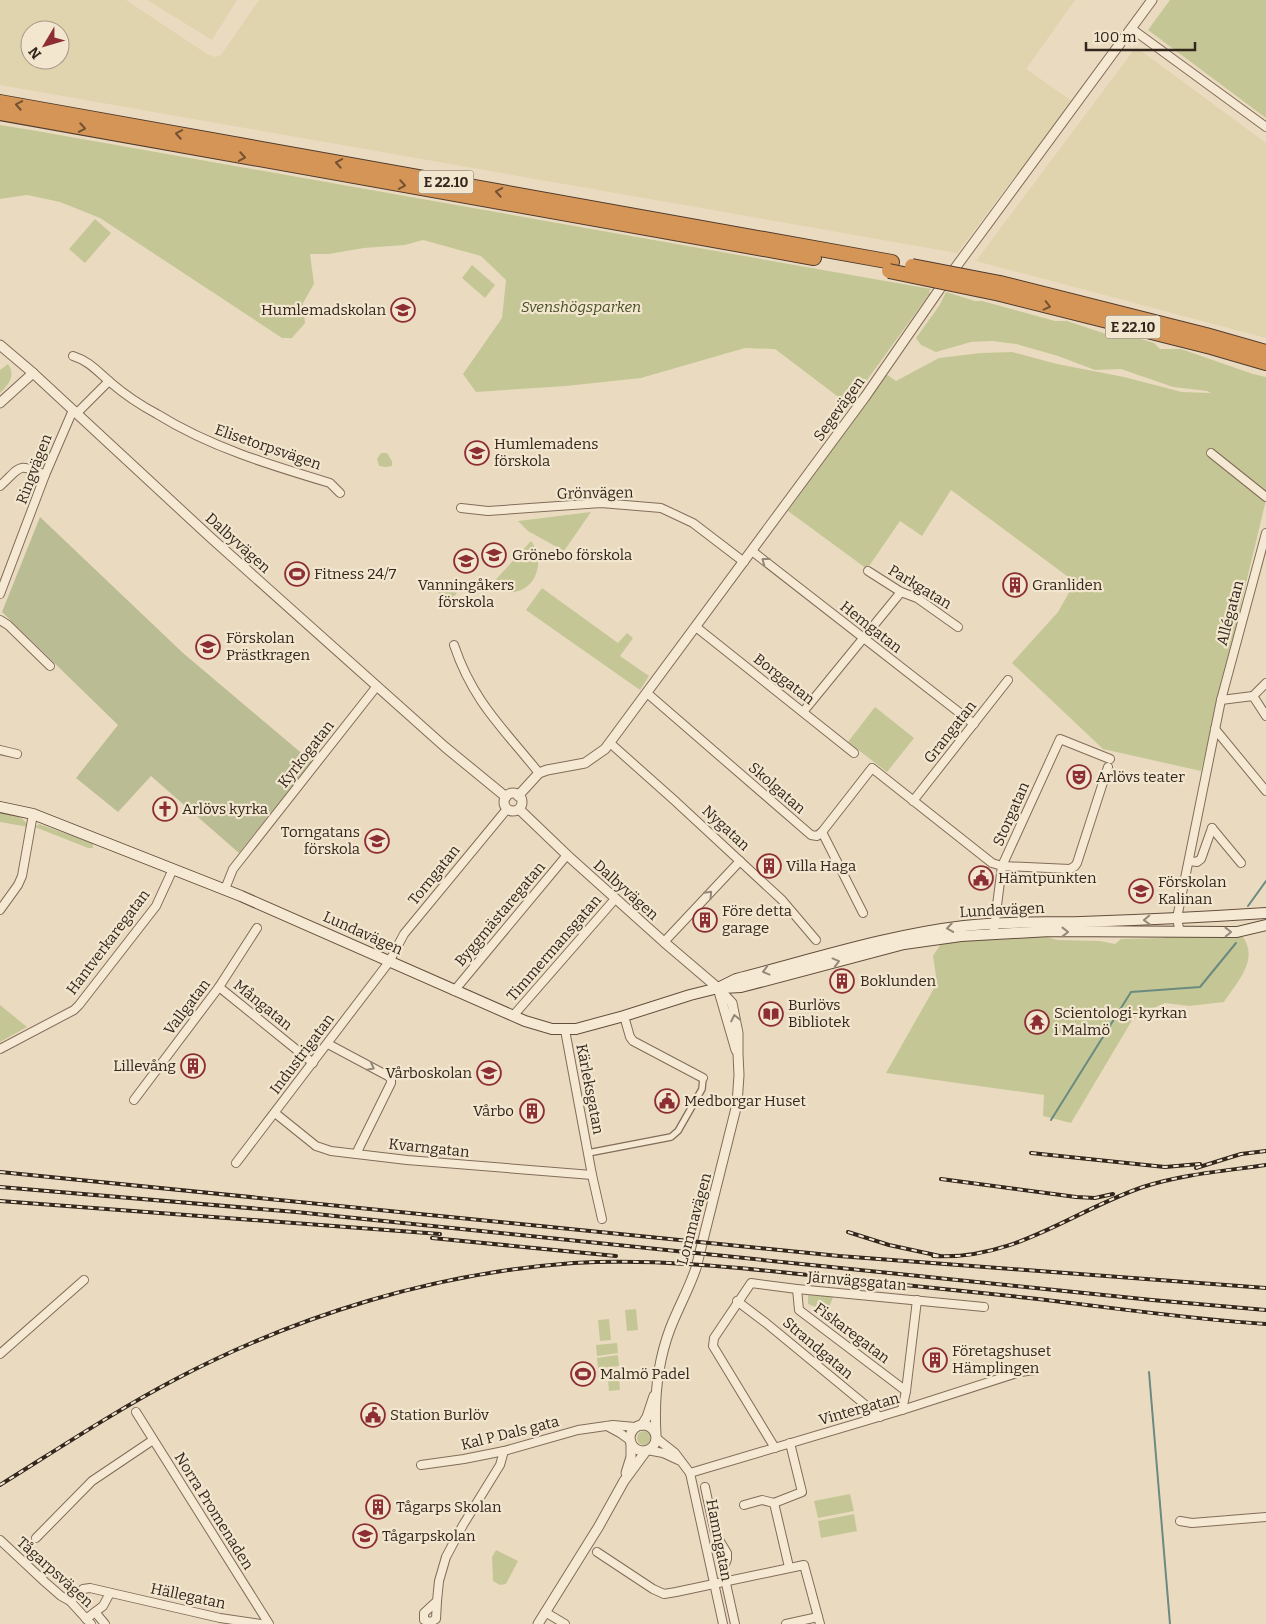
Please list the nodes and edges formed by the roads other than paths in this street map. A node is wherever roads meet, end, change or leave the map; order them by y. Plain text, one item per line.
1 (1152, 0) edge
2 (1132, 29) junction
3 (0, 102) edge
4 (0, 114) edge
5 (1266, 127) edge
6 (890, 266) junction
7 (1000, 288) junction
8 (0, 345) edge
9 (1266, 352) edge
10 (73, 356) dead end
11 (1266, 363) edge
12 (33, 373) junction
13 (109, 381) junction
14 (0, 403) edge
15 (75, 412) junction
16 (1211, 453) dead end
17 (46, 475) junction
18 (0, 486) edge
19 (340, 492) dead end
20 (1266, 497) edge
21 (461, 508) dead end
22 (1266, 534) edge
23 (752, 551) junction
24 (744, 562) junction
25 (868, 571) dead end
26 (901, 592) junction
27 (0, 594) edge
28 (0, 620) edge
29 (958, 626) dead end
30 (696, 627) junction
31 (863, 639) junction
32 (454, 645) dead end
33 (50, 666) dead end
34 (1008, 680) dead end
35 (1266, 683) edge
36 (377, 686) junction
37 (647, 693) junction
38 (1253, 696) junction
39 (1221, 700) junction
40 (804, 712) junction
41 (1266, 716) edge
42 (974, 724) junction
43 (1215, 728) junction
44 (610, 743) junction
45 (0, 750) edge
46 (854, 753) dead end
47 (17, 754) dead end
48 (1110, 758) dead end
49 (1108, 767) dead end
50 (539, 773) junction
51 (1266, 791) edge
52 (518, 796) junction
53 (506, 797) junction
54 (913, 801) junction
55 (0, 807) edge
56 (506, 809) junction
57 (519, 809) junction
58 (33, 814) junction
59 (822, 832) junction
60 (567, 855) junction
61 (740, 861) junction
62 (1188, 862) junction
63 (1241, 863) dead end
64 (1002, 866) junction
65 (172, 869) junction
66 (225, 889) junction
67 (615, 899) junction
68 (0, 910) edge
69 (1266, 912) edge
70 (863, 913) dead end
71 (1177, 919) junction
72 (1266, 925) edge
73 (257, 928) dead end
74 (994, 928) junction
75 (1180, 932) junction
76 (816, 940) dead end
77 (664, 942) junction
78 (389, 962) junction
79 (219, 987) junction
80 (718, 988) junction
81 (454, 991) junction
82 (513, 1016) junction
83 (624, 1016) junction
84 (565, 1030) junction
85 (328, 1044) junction
86 (0, 1048) edge
87 (313, 1064) junction
88 (703, 1078) joint
89 (134, 1100) dead end
90 (275, 1114) junction
91 (588, 1153) junction
92 (356, 1154) junction
93 (236, 1163) dead end
94 (592, 1175) junction
95 (602, 1219) dead end
96 (84, 1280) dead end
97 (797, 1289) junction
98 (917, 1300) junction
99 (738, 1301) junction
100 (984, 1307) dead end
101 (0, 1354) edge
102 (1035, 1370) dead end
103 (657, 1386) junction
104 (906, 1390) junction
105 (902, 1410) junction
106 (136, 1412) dead end
107 (880, 1417) junction
108 (605, 1425) junction
109 (639, 1426) junction
110 (656, 1436) junction
111 (153, 1440) junction
112 (631, 1442) junction
113 (790, 1443) junction
114 (775, 1448) junction
115 (646, 1450) junction
116 (504, 1451) junction
117 (683, 1464) junction
118 (421, 1465) dead end
119 (690, 1473) junction
120 (624, 1481) junction
121 (706, 1487) dead end
122 (774, 1503) junction
123 (744, 1505) dead end
124 (1266, 1517) edge
125 (1180, 1521) dead end
126 (36, 1538) dead end
127 (0, 1540) edge
128 (597, 1552) dead end
129 (789, 1567) junction
130 (726, 1580) junction
131 (714, 1583) junction
132 (110, 1593) junction
133 (70, 1601) junction
134 (437, 1601) dead end
135 (95, 1612) junction
136 (545, 1612) junction
137 (88, 1621) edge
138 (819, 1621) edge
139 (105, 1624) edge
140 (261, 1624) edge
141 (269, 1624) edge
142 (538, 1624) edge
143 (565, 1624) edge
144 (723, 1624) edge
145 (735, 1624) edge
146 (786, 1624) edge

1 - 2 street, Segevägen
2 - 5 street
2 - 23 street, Segevägen
6 -> 3 highway, E 22.10
4 -> 6 highway, E 22.10
6 - 7 highway, E 22.10, bridge
7 - 9 highway, E 22.10
7 -> 11 highway, E 22.10
8 - 12 street, Dalbyvägen
10 - 13 street, Elisetorpsvägen
12 - 14 street
12 - 15 street, Dalbyvägen
13 - 15 street
13 - 19 street, Elisetorpsvägen
15 - 17 street, Ringvägen
15 - 36 street, Dalbyvägen
16 - 20 street
17 - 18 street
17 - 27 street, Ringvägen
21 - 24 street, Grönvägen
22 - 39 street, Allégatan
23 - 24 street, Segevägen
31 -> 23 street, Hemgatan
24 - 30 street, Segevägen
25 - 26 street, Parkgatan
26 - 29 street, Parkgatan
26 - 31 street
28 - 33 street
30 - 37 street, Segevägen
30 - 40 street, Borggatan
31 - 40 street
31 - 42 street, Hemgatan
32 - 50 street
34 - 42 street, Grangatan
35 - 38 street
36 - 53 street, Dalbyvägen
36 - 66 street, Kyrkogatan
37 - 44 street, Segevägen
37 - 59 street, Skolgatan
38 - 39 street
38 - 41 street
39 - 43 street, Allégatan
40 - 46 street, Borggatan
42 - 54 street, Grangatan
43 - 51 street
43 - 62 street, Allégatan
44 - 50 street, Segevägen
44 - 61 street, Nygatan
45 - 47 street
48 - 64 street, Storgatan
49 - 64 street
50 - 52 street
52 - 53 street
52 - 57 street
53 - 56 street
54 - 59 street
54 - 64 street
55 - 58 main road, Lundavägen
56 - 57 street
56 - 78 street, Torngatan
57 - 60 street, Dalbyvägen
58 - 65 main road, Lundavägen
58 - 68 street
59 - 70 street
60 - 67 street, Dalbyvägen
60 - 81 street, Byggmästaregatan
61 - 76 street, Nygatan
77 -> 61 street
62 - 63 street
62 - 71 street, Allégatan
64 - 74 street, Storgatan
65 - 66 main road, Lundavägen
65 - 86 street, Hantverkaregatan
66 - 78 main road, Lundavägen
67 - 77 street, Dalbyvägen
67 - 82 street, Timmermansgatan
69 - 71 main road, Lundavägen
71 -> 74 main road, Lundavägen
71 - 75 street, Allégatan
75 -> 72 main road, Lundavägen
73 - 79 street, Vallgatan
74 -> 75 main road, Lundavägen
74 - 80 main road, Lundavägen
77 - 80 street, Dalbyvägen
78 - 81 main road, Lundavägen
78 - 85 street, Industrigatan
79 - 87 street, Mångatan
79 - 89 street, Vallgatan
80 - 83 main road, Lundavägen
80 - 103 street, Lommavägen
81 - 82 main road, Lundavägen
82 - 84 main road, Lundavägen
83 - 84 main road, Lundavägen
83 - 88 street
84 - 91 street, Kärleksgatan
85 - 87 street, Industrigatan
85 -> 92 street
87 - 90 street, Industrigatan
88 - 91 street, Kärleksgatan
90 - 92 street, Kvarngatan
90 - 93 street, Industrigatan
91 - 94 street, Kärleksgatan
92 - 94 street, Kvarngatan
94 - 95 street, Kärleksgatan
96 - 101 street
97 - 98 street, Järnvägsgatan
97 - 99 street, Järnvägsgatan
97 - 104 street, Fiskaregatan
98 - 100 street, Järnvägsgatan
98 - 104 street
99 - 107 street, Strandgatan
99 - 114 street
102 - 105 street, Vintergatan
103 - 109 street, Lommavägen
103 - 110 street, Lommavägen
104 - 105 street
105 - 107 street, Vintergatan
106 - 111 street, Norra Promenaden
107 - 113 street, Vintergatan
108 - 109 street, Kal P Dals gata
108 - 112 street
108 - 116 street, Kal P Dals gata
109 - 110 street
109 - 112 street, Lommavägen
110 - 115 street, Lommavägen
110 - 117 street, Hamngatan
111 - 126 street
111 - 141 street, Norra Promenaden
112 - 115 street
112 - 120 street, Lommavägen
113 - 114 street, Vintergatan
113 - 122 street
114 - 119 street, Vintergatan
115 - 117 street, Hamngatan
115 - 120 street, Lommavägen
116 - 118 street, Kal P Dals gata
116 - 134 street
117 - 119 street, Hamngatan
119 - 131 street, Hamngatan
120 - 136 street, Lommavägen
121 - 130 street
122 - 123 street
122 - 129 street
124 - 125 street
127 - 133 street, Tågarpsvägen
128 - 131 street
129 - 130 street
129 - 138 street
130 - 131 street
130 - 145 street
131 - 144 street, Hamngatan
132 - 133 street, Hällegatan
132 - 135 street
132 - 140 street, Hällegatan
133 - 137 street, Tågarpsvägen
135 - 137 street
135 - 139 street, Tågarpsvägen
136 - 142 street, Lommavägen
136 - 143 street
138 - 146 street

